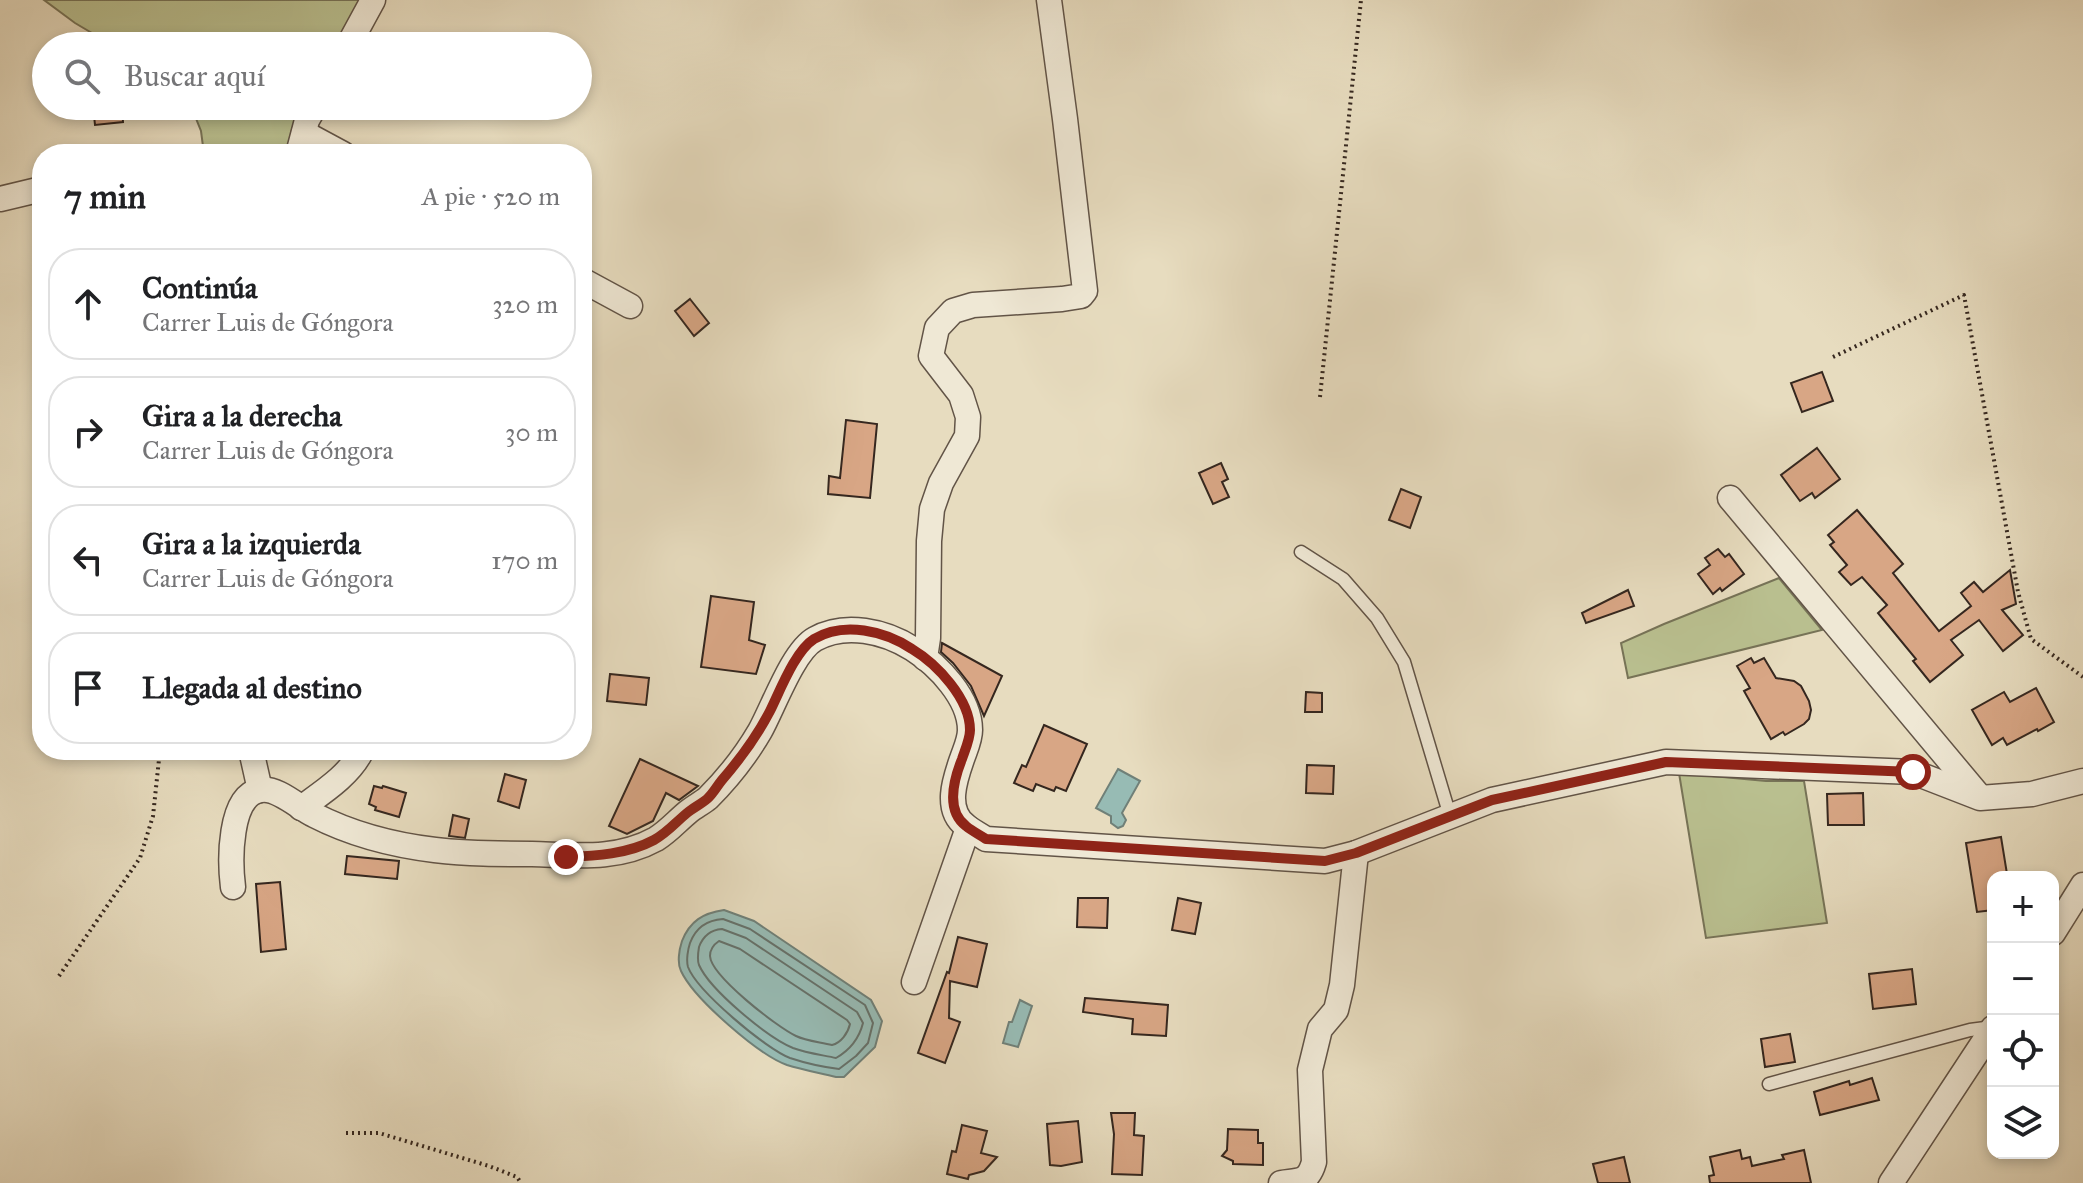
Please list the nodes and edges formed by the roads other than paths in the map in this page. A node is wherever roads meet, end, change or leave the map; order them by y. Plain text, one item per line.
1 (373, 0) edge
2 (1049, 0) edge
3 (356, 32) edge
4 (307, 120) edge
5 (301, 143) edge
6 (32, 191) edge
7 (0, 199) edge
8 (592, 285) edge
9 (630, 306) dead end
10 (1730, 498) dead end
11 (1301, 552) dead end
12 (925, 658) junction
13 (253, 760) edge
14 (356, 760) edge
15 (2083, 781) edge
16 (260, 790) junction
17 (1980, 798) junction
18 (301, 808) junction
19 (1450, 816) junction
20 (968, 828) junction
21 (1356, 853) junction
22 (2083, 885) edge
23 (233, 887) dead end
24 (2059, 923) edge
25 (914, 982) dead end
26 (1987, 1029) edge
27 (1987, 1037) edge
28 (1769, 1084) dead end
29 (1281, 1183) edge
30 (1891, 1183) edge

1 - 3 street
2 - 12 street
4 - 5 street
6 - 7 street
8 - 9 street
10 - 17 street
11 - 19 lane
12 - 18 street
12 - 20 street
13 - 16 street
14 - 18 street
15 - 17 street
16 - 18 street
16 - 23 street
17 - 19 street
19 - 21 street
20 - 21 street
20 - 25 street
21 - 29 street
22 - 24 street
26 - 28 lane
27 - 30 street

